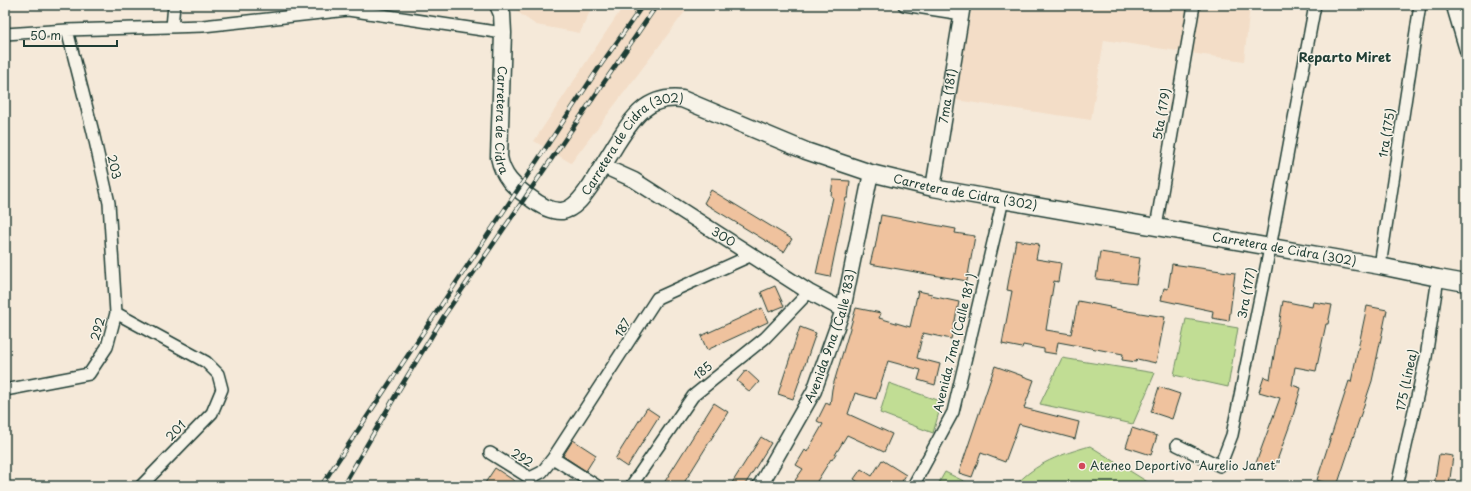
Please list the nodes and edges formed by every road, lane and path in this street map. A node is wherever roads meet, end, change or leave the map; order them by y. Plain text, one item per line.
1 (174, 5) edge
2 (498, 5) edge
3 (904, 5) edge
4 (1194, 5) edge
5 (1315, 5) edge
6 (1420, 5) edge
7 (1452, 5) edge
8 (963, 10) edge
9 (172, 27) junction
10 (67, 30) junction
11 (502, 33) junction
12 (5, 34) edge
13 (1466, 52) edge
14 (603, 166) junction
15 (871, 173) junction
16 (933, 188) junction
17 (530, 199) joint
18 (1003, 200) junction
19 (1156, 227) junction
20 (1270, 248) junction
21 (752, 255) junction
22 (1380, 266) junction
23 (1438, 278) junction
24 (1466, 283) edge
25 (809, 292) junction
26 (843, 310) junction
27 (116, 313) junction
28 (222, 389) joint
29 (5, 390) edge
30 (1177, 445) dead end
31 (490, 453) dead end
32 (553, 458) junction
33 (141, 486) edge
34 (597, 486) edge
35 (631, 486) edge
36 (760, 486) edge
37 (913, 486) edge
38 (1397, 486) edge

1 - 9 street
2 - 11 main road, Carretera de Cidra
3 - 8 street
4 - 19 street, 5ta (179)
5 - 20 street, 3ra (177)
6 - 22 street, 1ra (175)
7 - 13 street
8 - 16 street, 7ma (181)
9 - 10 street
9 - 11 street
10 - 12 street
10 - 27 street, 203
11 - 17 main road, Carretera de Cidra
14 - 15 main road, Carretera de Cidra (302)
14 - 17 main road, Carretera de Cidra (302)
14 - 21 street, 300
15 - 16 main road, Carretera de Cidra (302)
15 - 26 street, Avenida 9na (Calle 183)
16 - 18 main road, Carretera de Cidra (302)
18 - 19 main road, Carretera de Cidra (302)
18 - 37 street, Avenida 7ma (Calle 181 )
19 - 20 main road, Carretera de Cidra (302)
20 - 22 main road, Carretera de Cidra (302)
20 - 30 street, 3ra (177)
21 - 25 street, 300
21 - 32 street, 187
22 - 23 main road, Carretera de Cidra (302)
23 - 24 main road, Carretera de Cidra (302)
23 - 38 street, 175 (Línea)
25 - 26 street, 300
25 - 35 street, 185
26 - 36 street, Avenida 9na (Calle 183)
27 - 28 street, 292
27 - 29 street, 292
28 - 33 street, 201
31 - 32 street, 292
32 - 34 street, 292

